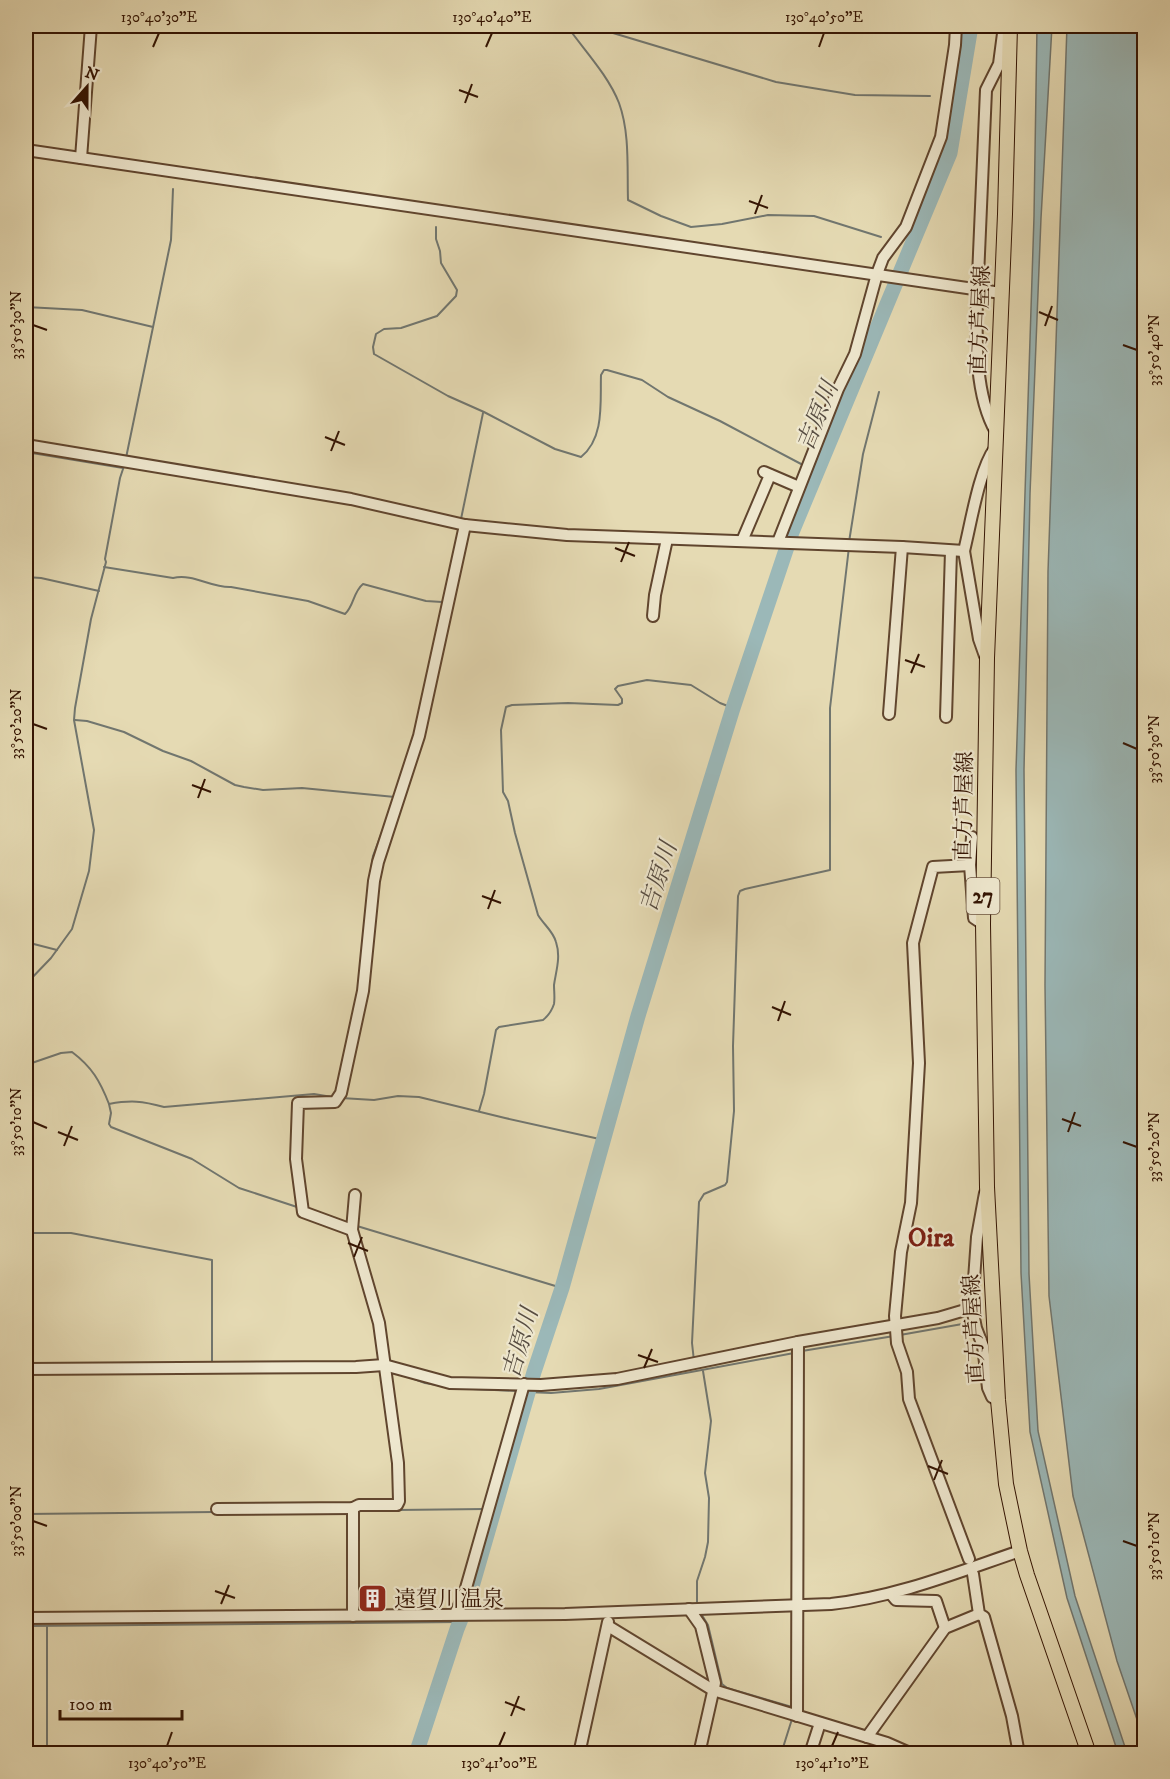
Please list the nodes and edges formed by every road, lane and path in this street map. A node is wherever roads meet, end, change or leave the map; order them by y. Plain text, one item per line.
1 (91, 26) edge
2 (956, 26) edge
3 (1004, 26) edge
4 (1010, 26) edge
5 (26, 150) edge
6 (81, 158) junction
7 (881, 274) junction
8 (978, 277) dead end
9 (1001, 293) junction
10 (977, 299) dead end
11 (996, 432) junction
12 (26, 445) edge
13 (995, 448) junction
14 (799, 487) junction
15 (465, 525) junction
16 (667, 539) junction
17 (742, 541) junction
18 (778, 542) junction
19 (902, 547) junction
20 (951, 551) junction
21 (964, 552) junction
22 (653, 616) dead end
23 (987, 658) junction
24 (889, 714) dead end
25 (946, 717) dead end
26 (972, 837) dead end
27 (970, 865) junction
28 (982, 924) junction
29 (987, 1187) junction
30 (356, 1195) dead end
31 (352, 1230) junction
32 (972, 1308) junction
33 (894, 1326) junction
34 (798, 1342) junction
35 (384, 1365) junction
36 (26, 1368) edge
37 (524, 1384) junction
38 (998, 1400) junction
39 (353, 1508) junction
40 (217, 1509) dead end
41 (1020, 1551) junction
42 (969, 1559) dead end
43 (973, 1574) dead end
44 (891, 1594) junction
45 (796, 1605) junction
46 (689, 1609) junction
47 (606, 1612) junction
48 (455, 1614) junction
49 (979, 1614) junction
50 (353, 1616) junction
51 (26, 1618) edge
52 (608, 1626) junction
53 (945, 1628) junction
54 (713, 1690) junction
55 (797, 1716) junction
56 (820, 1723) junction
57 (867, 1737) junction
58 (579, 1754) edge
59 (699, 1754) edge
60 (810, 1754) edge
61 (912, 1754) edge
62 (1019, 1754) edge
63 (1089, 1754) edge

1 - 6 street
2 - 7 street
3 - 8 street
4 - 9 main road, 直方芦屋線 / 27
5 - 6 street
6 - 7 street
7 - 9 street
7 - 14 street
9 - 11 main road, 直方芦屋線 / 27
10 - 11 street
11 - 13 main road, 直方芦屋線 / 27
12 - 15 street
13 - 21 street
13 - 23 main road, 直方芦屋線 / 27
14 - 17 street
14 - 18 street
15 - 16 street
15 - 31 street
16 - 17 street
16 - 22 street
17 - 18 street
18 - 19 street
19 - 20 street
19 - 24 street
20 - 21 street
20 - 25 street
21 - 23 street
23 - 28 main road, 直方芦屋線 / 27
26 - 27 street
27 - 28 street
27 - 33 street
28 - 29 main road, 直方芦屋線 / 27
29 - 32 street
29 - 38 main road, 直方芦屋線 / 27
30 - 31 street
31 - 35 street
32 - 33 street
32 - 38 street
33 - 34 street
33 - 42 street
34 - 37 street
34 - 45 street
35 - 36 street
35 - 37 street
35 - 39 street
37 - 48 street
38 - 41 main road, 直方芦屋線 / 27
39 - 40 street
39 - 50 street
41 - 44 street
41 - 63 main road, 直方芦屋線 / 27
43 - 49 street
44 - 45 street
44 - 53 street
45 - 46 street
45 - 55 street
46 - 47 street
46 - 54 street
47 - 48 street
47 - 52 street
48 - 50 street
49 - 53 street
49 - 62 street
50 - 51 street
52 - 54 street
52 - 58 street
53 - 57 street
54 - 55 street
54 - 59 street
55 - 56 street
56 - 57 street
56 - 60 street
57 - 61 street

